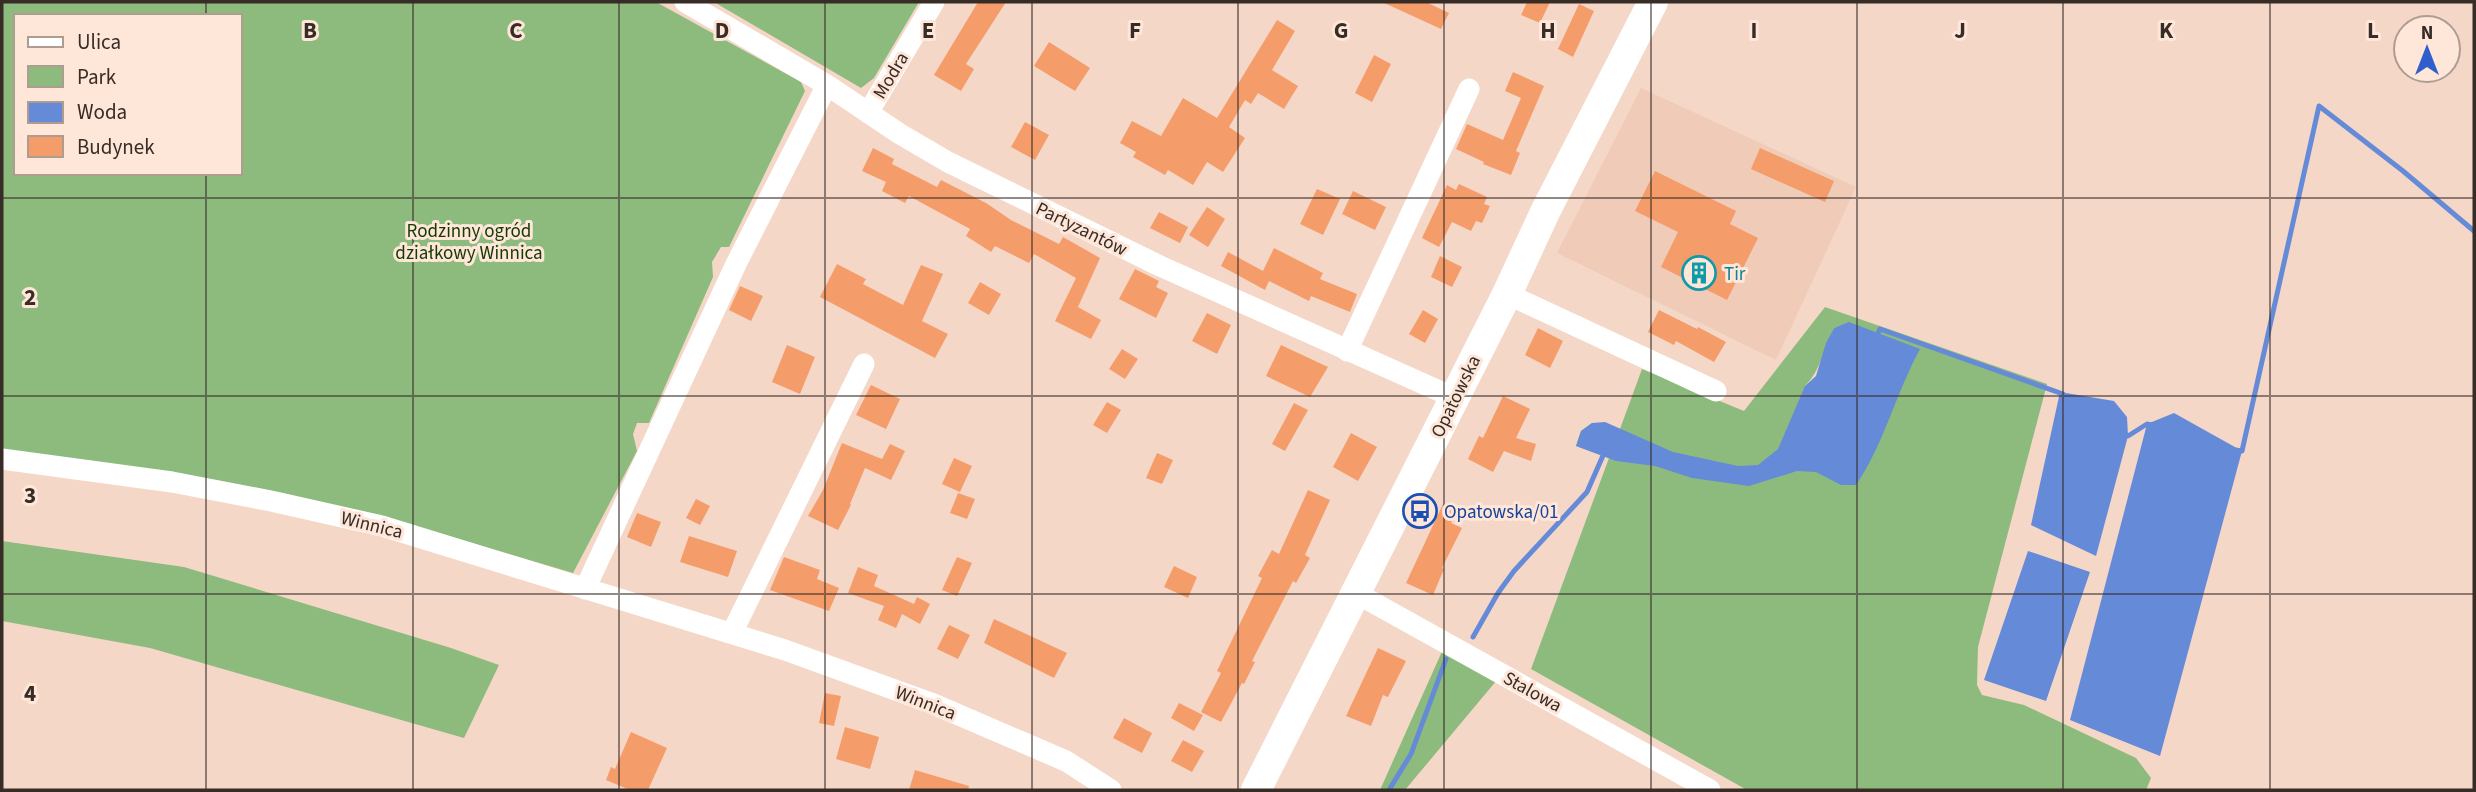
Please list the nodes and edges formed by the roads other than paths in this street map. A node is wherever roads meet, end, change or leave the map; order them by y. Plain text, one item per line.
1 (685, 2) edge
2 (934, 2) edge
3 (1653, 2) edge
4 (827, 85) junction
5 (1469, 89) dead end
6 (868, 113) junction
7 (1507, 294) junction
8 (1347, 351) junction
9 (864, 364) dead end
10 (1716, 391) dead end
11 (1455, 398) junction
12 (2, 459) edge
13 (585, 589) junction
14 (1356, 593) junction
15 (732, 633) junction
16 (1111, 790) edge
17 (1256, 790) edge
18 (1710, 790) edge

1 - 4 street, Partyzantów
2 - 6 street, Modra
3 - 7 street, Opatowska
4 - 6 street, Partyzantów
4 - 13 street
5 - 8 street
6 - 8 street, Partyzantów
7 - 10 street
7 - 11 street, Opatowska
8 - 11 street, Partyzantów
9 - 15 street
11 - 14 street, Opatowska
12 - 13 street, Winnica
13 - 15 street, Winnica
14 - 17 street, Opatowska
14 - 18 street, Stalowa
15 - 16 street, Winnica

